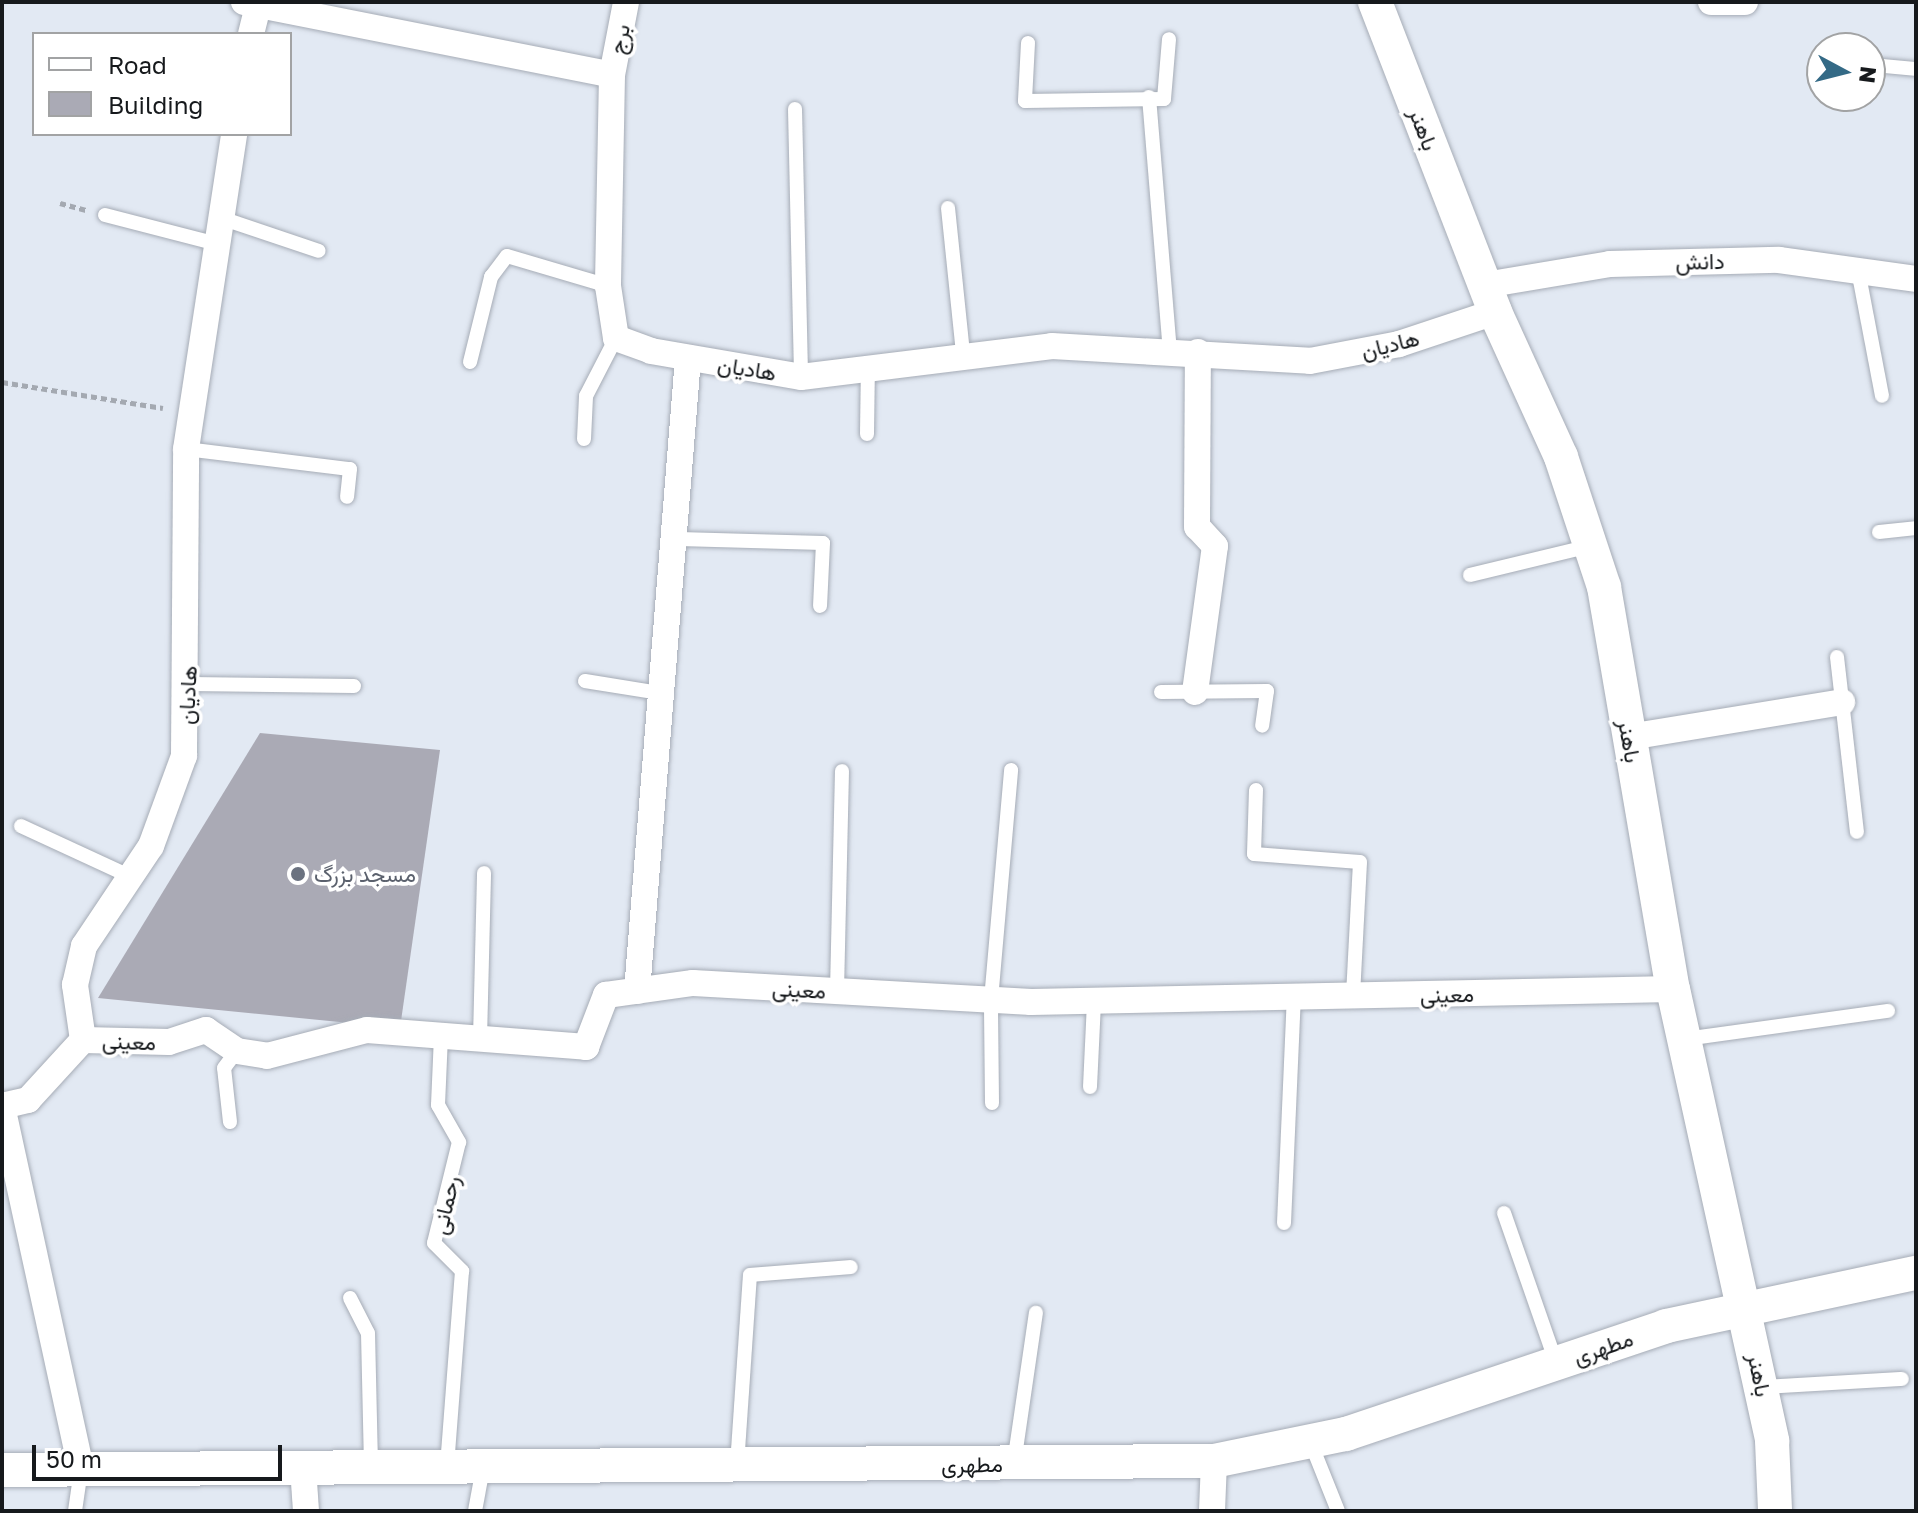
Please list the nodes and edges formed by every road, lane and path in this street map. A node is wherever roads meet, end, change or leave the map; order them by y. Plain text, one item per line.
1 (626, 2) edge
2 (1375, 2) edge
3 (1711, 2) edge
4 (1745, 2) edge
5 (254, 3) edge
6 (251, 32) edge
7 (1169, 39) dead end
8 (1028, 43) dead end
9 (1886, 66) edge
10 (1916, 69) edge
11 (612, 75) junction
12 (1149, 97) junction
13 (795, 109) dead end
14 (234, 136) edge
15 (948, 208) dead end
16 (105, 215) dead end
17 (219, 231) junction
18 (319, 251) dead end
19 (1858, 270) junction
20 (1916, 279) edge
21 (608, 286) junction
22 (1490, 298) junction
23 (616, 338) junction
24 (1170, 351) junction
25 (1198, 352) junction
26 (963, 354) junction
27 (688, 358) junction
28 (470, 362) dead end
29 (868, 366) junction
30 (801, 377) junction
31 (2, 382) edge
32 (1882, 396) dead end
33 (192, 413) junction
34 (867, 434) dead end
35 (584, 439) dead end
36 (186, 449) junction
37 (347, 497) dead end
38 (1916, 528) edge
39 (1879, 532) dead end
40 (679, 539) junction
41 (1590, 546) junction
42 (1470, 575) dead end
43 (820, 606) dead end
44 (1837, 657) dead end
45 (585, 681) dead end
46 (189, 684) junction
47 (354, 686) dead end
48 (1161, 692) dead end
49 (1195, 692) junction
50 (665, 694) junction
51 (1842, 702) junction
52 (1262, 726) dead end
53 (1629, 737) junction
54 (1011, 770) dead end
55 (842, 771) dead end
56 (1256, 790) dead end
57 (21, 826) dead end
58 (1857, 832) dead end
59 (484, 873) dead end
60 (129, 876) junction
61 (1673, 989) junction
62 (637, 991) junction
63 (837, 991) junction
64 (1353, 995) junction
65 (1294, 997) junction
66 (991, 1000) junction
67 (1094, 1001) junction
68 (1888, 1011) dead end
69 (441, 1036) junction
70 (480, 1039) junction
71 (1685, 1039) junction
72 (83, 1040) junction
73 (237, 1051) junction
74 (1090, 1087) dead end
75 (992, 1103) dead end
76 (2, 1106) edge
77 (230, 1122) dead end
78 (1504, 1213) dead end
79 (1284, 1223) dead end
80 (851, 1267) dead end
81 (1916, 1273) edge
82 (350, 1298) dead end
83 (1747, 1309) junction
84 (1036, 1313) dead end
85 (1556, 1363) junction
86 (1902, 1379) dead end
87 (1762, 1387) junction
88 (1310, 1441) junction
89 (1214, 1461) junction
90 (1014, 1463) junction
91 (371, 1466) junction
92 (447, 1466) junction
93 (303, 1467) junction
94 (737, 1467) junction
95 (483, 1468) junction
96 (81, 1469) junction
97 (2, 1470) edge
98 (75, 1511) edge
99 (306, 1511) edge
100 (475, 1511) edge
101 (1212, 1511) edge
102 (1338, 1511) edge
103 (1775, 1511) edge

1 - 11 street, برج
2 - 22 street, باهنر
3 - 4 street
5 - 6 street
5 - 11 street
7 - 12 lane
8 - 12 lane
9 - 10 lane
11 - 21 street
12 - 24 lane
13 - 30 lane
14 - 17 street, هادیان
15 - 26 lane
16 - 17 lane
17 - 18 lane
17 - 33 street, هادیان
19 - 20 street, دانش
19 - 22 street, دانش
19 - 32 lane
21 - 23 street
21 - 28 lane
22 - 25 street, هادیان
22 - 41 street, باهنر
23 - 27 street, هادیان
23 - 35 lane
24 - 25 street, هادیان
24 - 26 street, هادیان
25 - 49 street
26 - 29 street, هادیان
27 - 30 street, هادیان
27 - 40 street
29 - 30 street, هادیان
29 - 34 lane
31 - 33 path
33 - 36 street, هادیان
36 - 37 lane
36 - 46 street, هادیان
38 - 39 lane
40 - 43 lane
40 - 50 street
41 - 42 lane
41 - 53 street, باهنر
44 - 51 lane
45 - 50 lane
46 - 47 lane
46 - 60 street, هادیان
48 - 49 lane
49 - 52 lane
50 - 62 street
51 - 53 street
51 - 58 lane
53 - 61 street, باهنر
54 - 66 lane
55 - 63 lane
56 - 64 lane
57 - 60 lane
59 - 70 lane
60 - 72 street, هادیان
61 - 64 street, معینی
61 - 71 street, باهنر
62 - 63 street, معینی
62 - 70 street, معینی
63 - 66 street, معینی
64 - 65 street, معینی
65 - 67 street, معینی
65 - 79 lane
66 - 67 street, معینی
66 - 75 lane
67 - 74 lane
68 - 71 lane
69 - 70 street, معینی
69 - 73 street, معینی
69 - 92 lane, رحمانی
71 - 83 street, باهنر
72 - 73 street, معینی
72 - 76 street, معینی
73 - 77 lane
76 - 96 street
78 - 85 lane
80 - 94 lane
81 - 83 street, مطهری
82 - 91 lane
83 - 85 street, مطهری
83 - 87 street, باهنر
84 - 90 lane
85 - 88 street, مطهری
86 - 87 lane
87 - 103 street, باهنر
88 - 89 street, مطهری
88 - 102 lane
89 - 90 street, مطهری
89 - 101 street
90 - 94 street, مطهری
91 - 92 street, مطهری
91 - 93 street, مطهری
92 - 95 street, مطهری
93 - 96 street, مطهری
93 - 99 street
94 - 95 street, مطهری
95 - 100 lane
96 - 97 street, مطهری
96 - 98 lane

